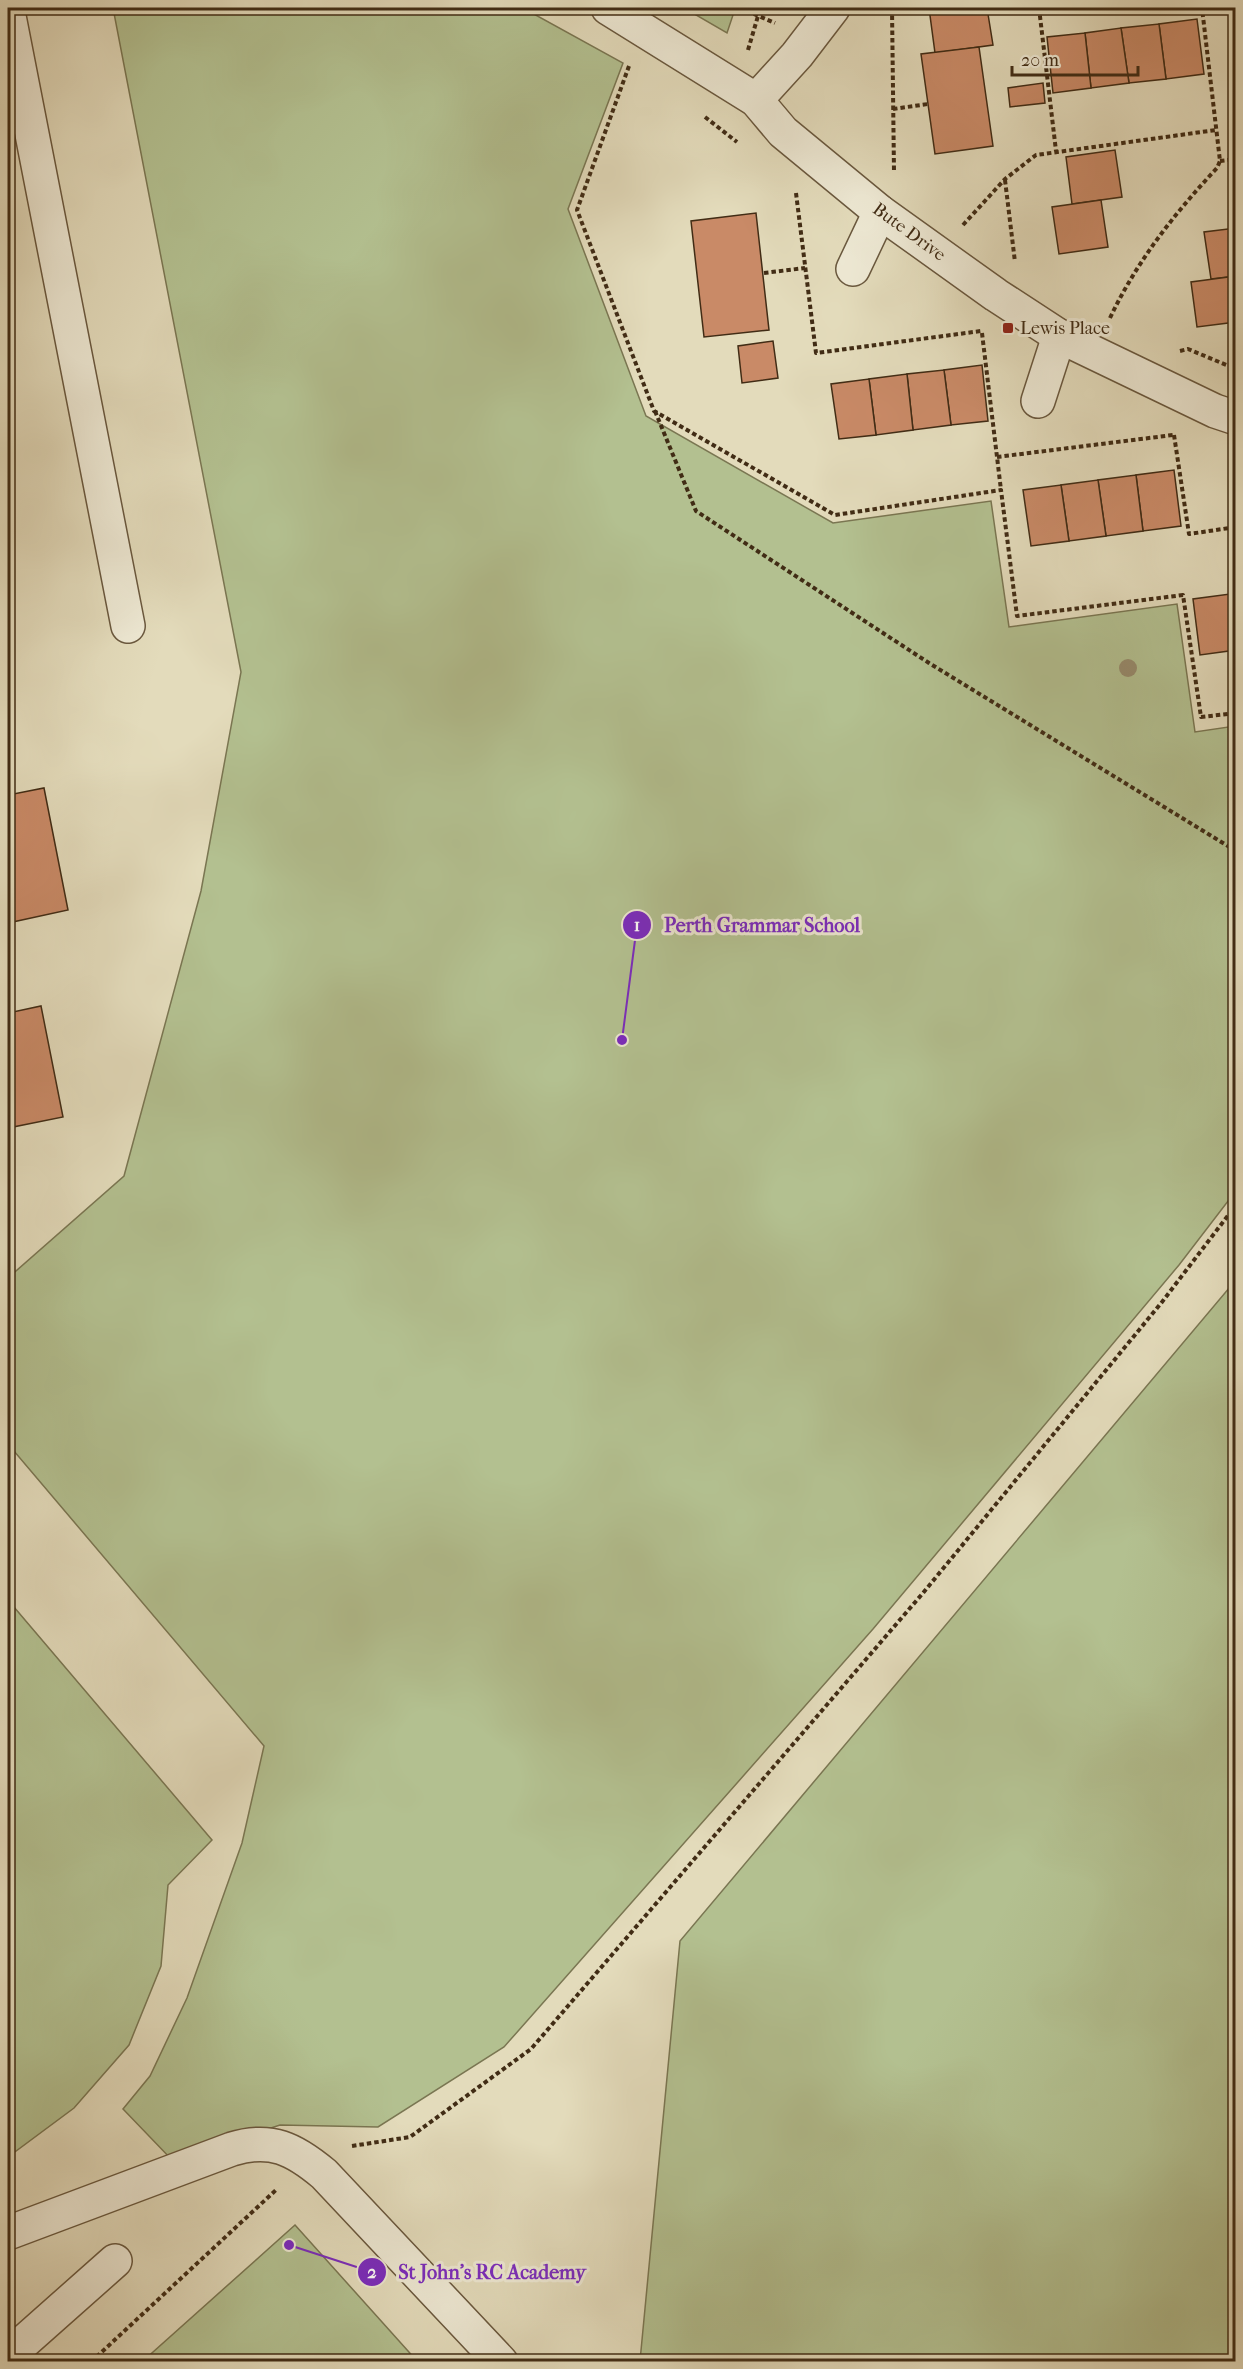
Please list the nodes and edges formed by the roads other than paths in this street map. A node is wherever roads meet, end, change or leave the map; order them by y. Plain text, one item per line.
1 (608, 8) edge
2 (833, 8) edge
3 (8, 11) edge
4 (756, 100) junction
5 (887, 198) junction
6 (853, 268) dead end
7 (1059, 336) junction
8 (1038, 401) dead end
9 (1236, 418) edge
10 (128, 626) dead end
11 (8, 2233) edge
12 (115, 2261) dead end
13 (8, 2356) edge
14 (501, 2361) edge

1 - 4 street, Bute Drive
2 - 4 street
3 - 10 street
4 - 5 street, Bute Drive
5 - 6 street
5 - 7 street, Bute Drive
7 - 8 street
7 - 9 street, Bute Drive
11 - 14 street
12 - 13 street

